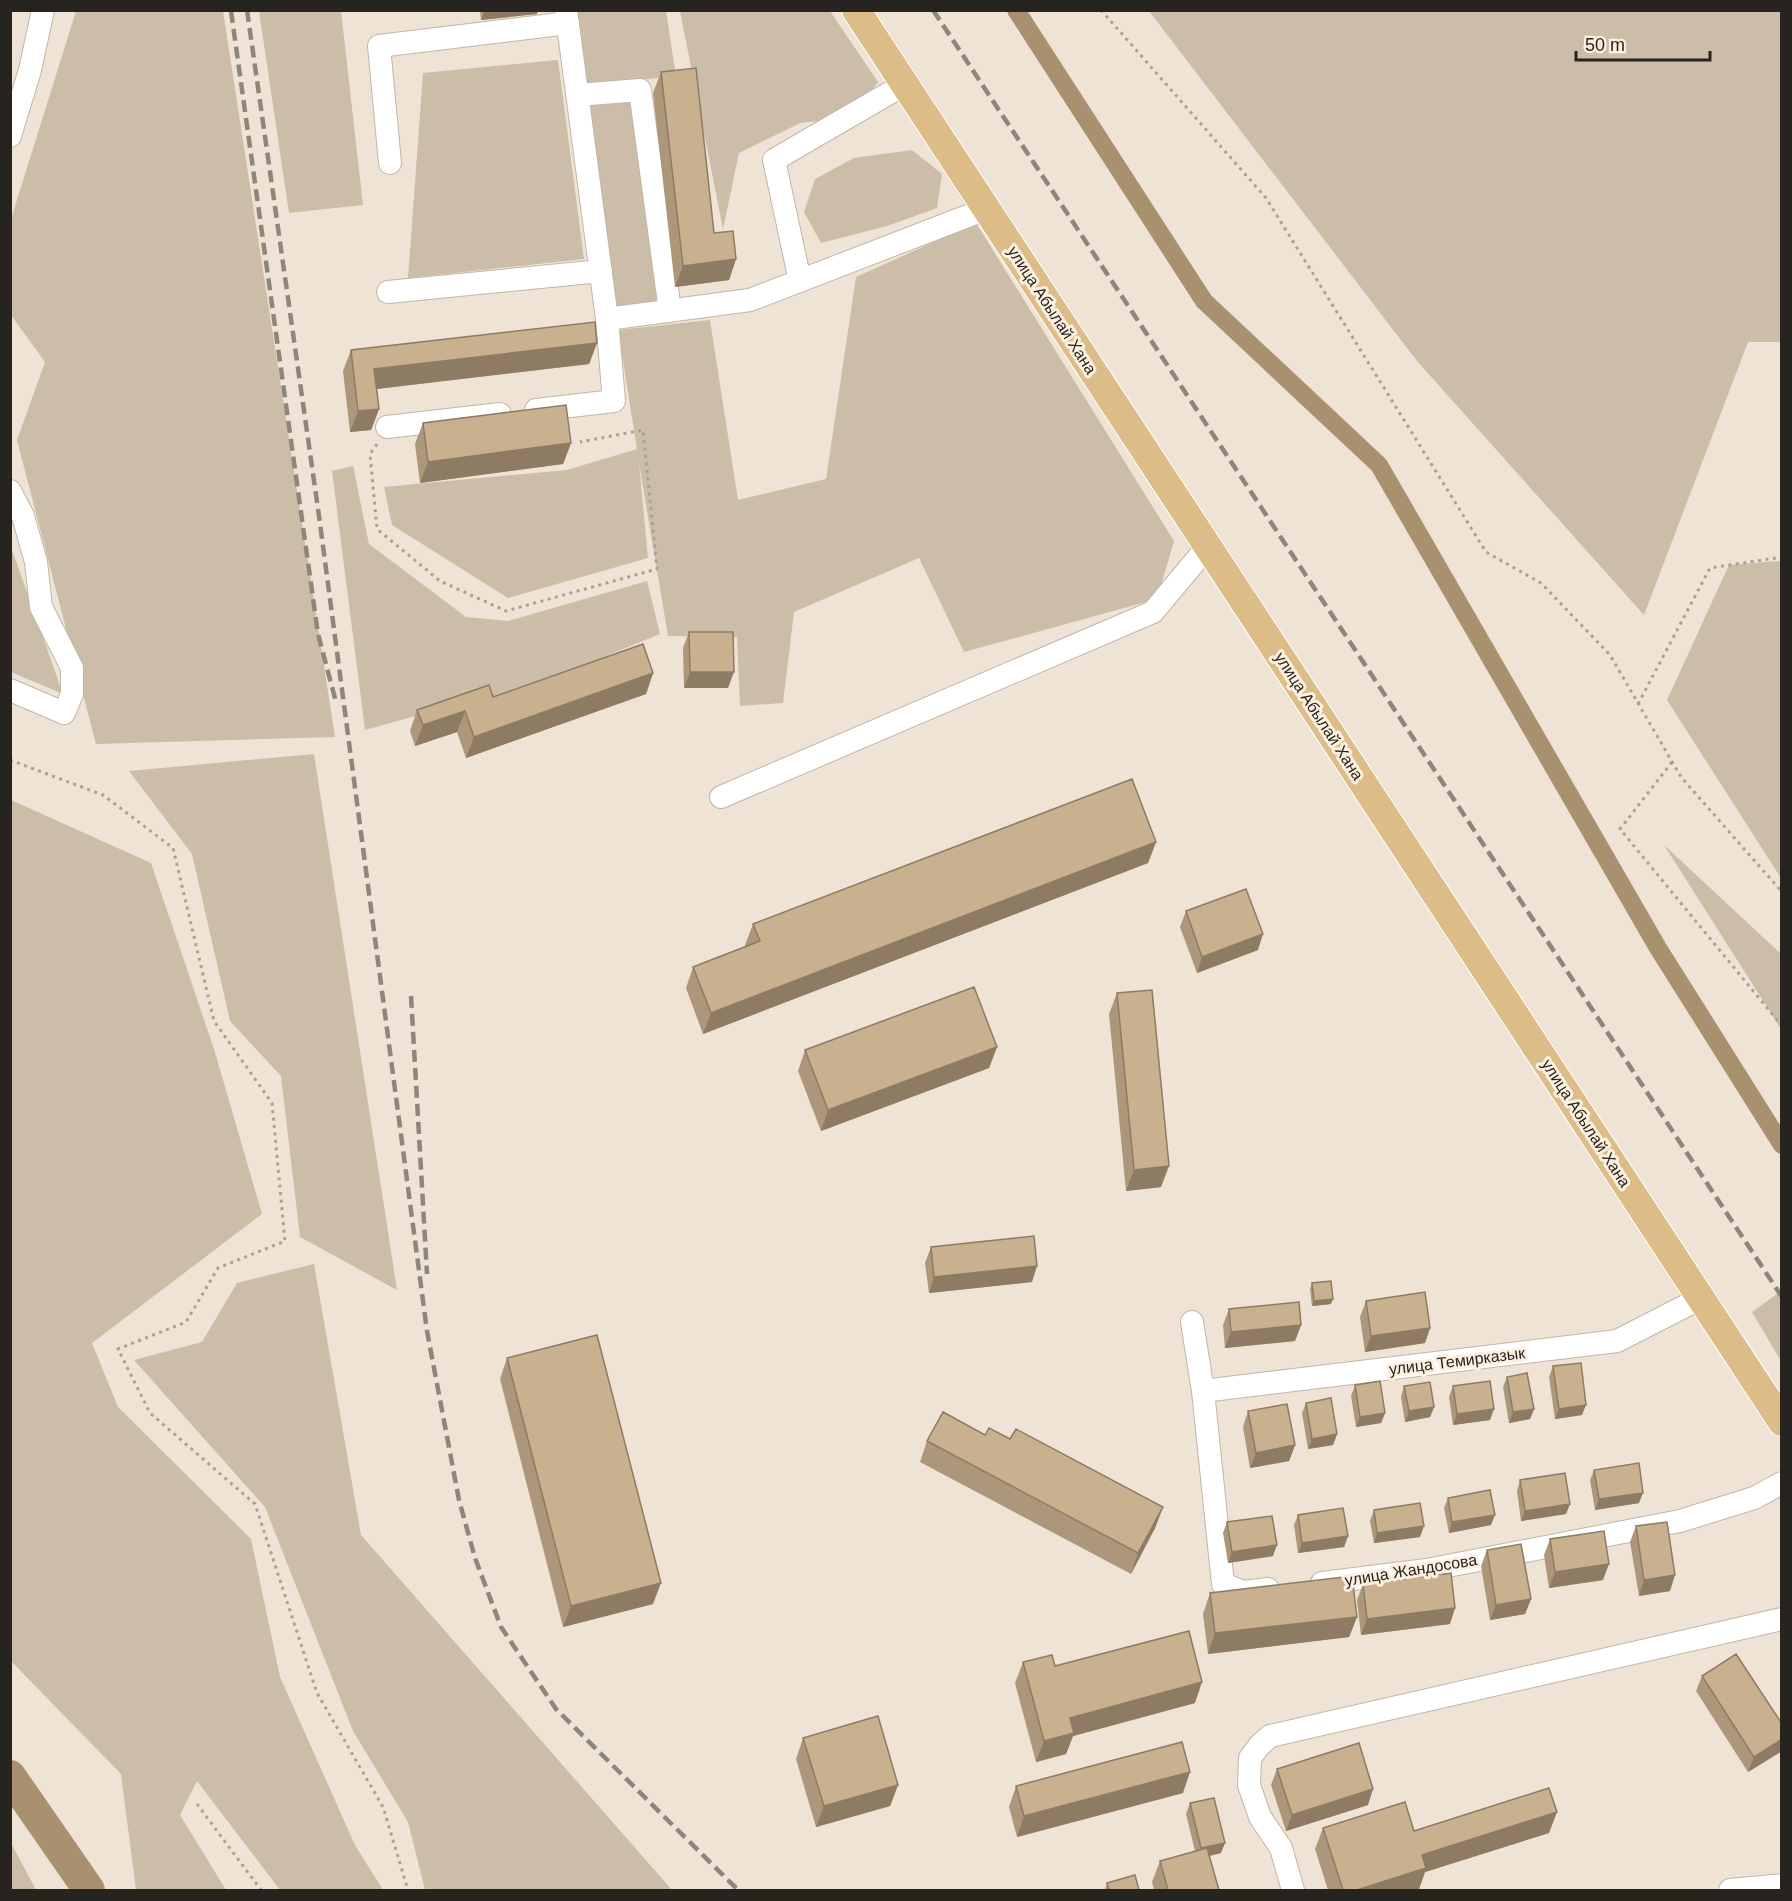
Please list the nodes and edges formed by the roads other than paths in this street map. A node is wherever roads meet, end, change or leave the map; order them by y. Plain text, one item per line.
1 (43, 10) edge
2 (856, 10) edge
3 (567, 17) edge
4 (905, 84) junction
5 (578, 95) junction
6 (10, 136) edge
7 (390, 163) dead end
8 (986, 209) junction
9 (601, 271) junction
10 (800, 281) junction
11 (388, 292) dead end
12 (670, 310) junction
13 (607, 320) junction
14 (387, 427) road end
15 (10, 490) edge
16 (1208, 546) junction
17 (10, 690) edge
18 (721, 797) dead end
19 (1701, 1298) junction
20 (1192, 1322) dead end
21 (1203, 1391) junction
22 (1782, 1422) edge
23 (1782, 1483) edge
24 (1782, 1619) edge
25 (1782, 1885) edge
26 (1293, 1890) edge
27 (1730, 1890) edge

1 - 6 street
2 - 4 main road, улица Абылай Хана
3 - 5 street
3 - 7 street
4 - 8 main road, улица Абылай Хана
4 - 10 street
5 - 9 street
5 - 12 street
8 - 10 street
8 - 16 main road, улица Абылай Хана
9 - 11 street
9 - 13 street
10 - 12 street
12 - 13 street
13 - 14 street
15 - 17 street
16 - 18 street
16 - 19 main road, улица Абылай Хана
19 - 21 street, улица Темирказык
19 - 22 main road, улица Абылай Хана
20 - 21 street, улица Жандосова
21 - 23 street, улица Жандосова
24 - 26 street
25 - 27 street

